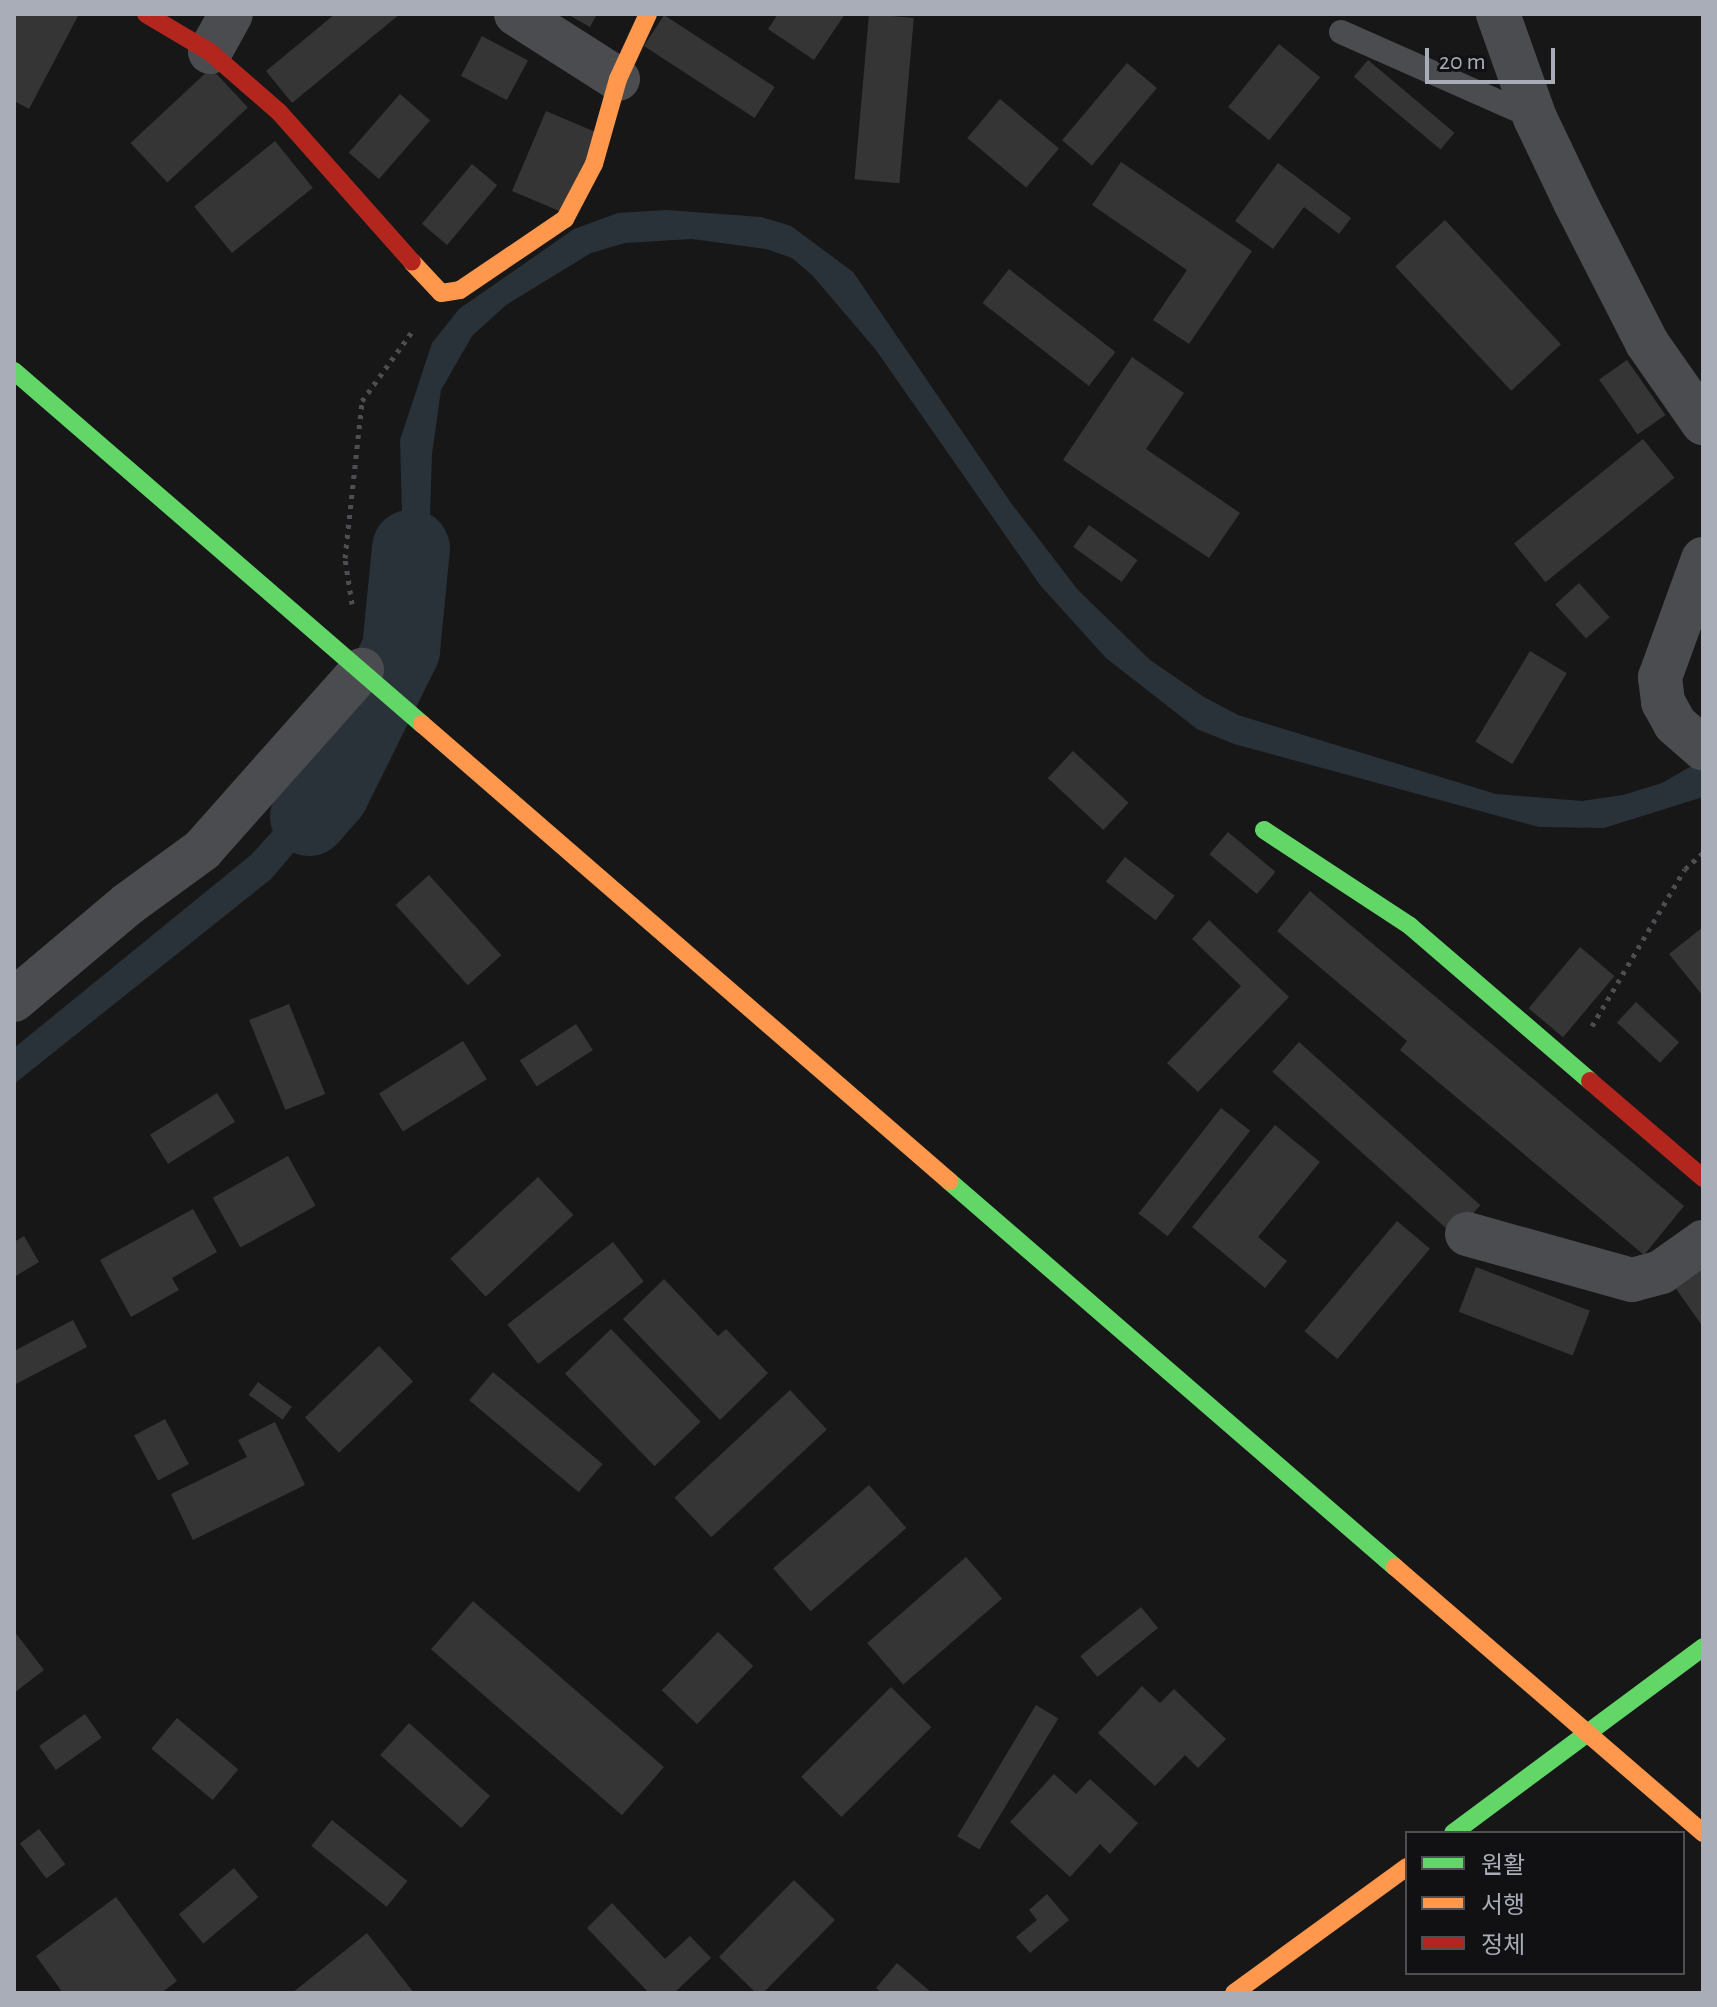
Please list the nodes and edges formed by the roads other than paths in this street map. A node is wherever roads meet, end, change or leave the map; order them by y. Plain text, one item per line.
1 (146, 14) edge
2 (231, 14) edge
3 (516, 14) edge
4 (648, 14) edge
5 (1498, 14) edge
6 (1341, 32) dead end
7 (210, 52) junction
8 (618, 79) junction
9 (1535, 118) junction
10 (14, 371) edge
11 (1703, 423) edge
12 (1703, 559) edge
13 (362, 670) junction
14 (1703, 748) edge
15 (1264, 830) dead end
16 (14, 1000) edge
17 (1703, 1178) edge
18 (1467, 1234) dead end
19 (1703, 1242) edge
20 (1703, 1647) edge
21 (1587, 1735) junction
22 (1456, 1831) edge
23 (1703, 1833) edge
24 (1405, 1868) edge
25 (1234, 1993) edge

1 - 7 main road
2 - 7 street
3 - 8 street
4 - 8 main road
5 - 9 street
6 - 9 lane
7 - 8 main road
9 - 11 street
10 - 13 main road
12 - 14 street
13 - 16 street
13 - 21 main road
15 - 17 main road
18 - 19 street
20 - 21 main road
21 - 22 main road
21 - 23 main road
24 - 25 main road

